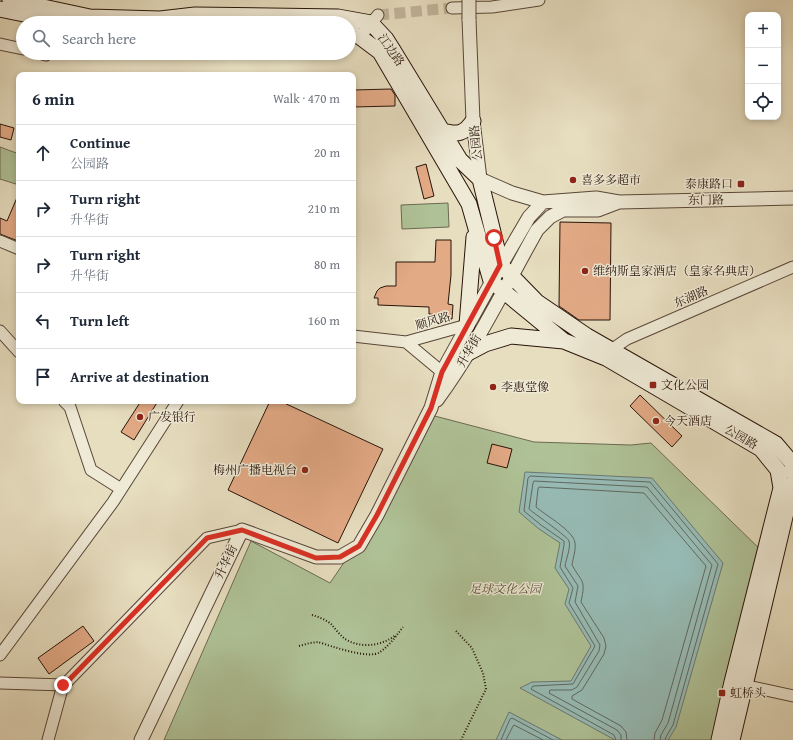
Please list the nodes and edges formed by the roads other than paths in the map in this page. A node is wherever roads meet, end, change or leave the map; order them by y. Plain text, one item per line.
1 (10, 0) edge
2 (469, 0) edge
3 (539, 0) edge
4 (452, 8) tunnel mouth
5 (0, 9) edge
6 (34, 16) edge
7 (85, 16) edge
8 (186, 16) edge
9 (266, 16) edge
10 (356, 18) edge
11 (375, 19) junction
12 (356, 33) edge
13 (356, 36) edge
14 (0, 44) edge
15 (16, 47) edge
16 (473, 121) junction
17 (442, 131) junction
18 (480, 179) junction
19 (793, 198) edge
20 (543, 202) junction
21 (619, 202) junction
22 (475, 228) junction
23 (0, 241) edge
24 (16, 248) edge
25 (500, 265) junction
26 (793, 267) edge
27 (511, 276) junction
28 (491, 281) junction
29 (503, 291) junction
30 (467, 325) junction
31 (0, 331) edge
32 (356, 336) edge
33 (564, 341) junction
34 (406, 342) junction
35 (16, 349) edge
36 (468, 353) junction
37 (608, 354) junction
38 (442, 372) junction
39 (67, 404) edge
40 (176, 404) edge
41 (431, 408) junction
42 (789, 467) edge
43 (793, 483) edge
44 (121, 490) junction
45 (242, 530) junction
46 (0, 655) edge
47 (732, 682) junction
48 (0, 683) edge
49 (63, 685) junction
50 (793, 696) edge
51 (48, 740) edge
52 (142, 740) edge
53 (719, 740) edge
54 (732, 740) edge

1 - 7 main road, 江边路
2 - 16 street, 公园路, bridge
3 - 4 street
5 - 6 main road
8 - 9 main road, 江边路
10 - 11 main road, 江边路
11 - 12 street
11 - 17 main road, 江边路
13 - 22 main road, 江边路
14 - 15 street
16 - 17 main road
16 - 18 street, 公园路
17 - 18 main road, 江边路
18 - 20 street
18 - 25 main road, 公园路
19 - 21 street, 东门路
20 - 21 street, 东门路
20 - 25 street
21 - 27 street, 东门路
22 - 28 main road, 江边路
22 - 30 main road
23 - 24 street
25 - 27 main road, 公园路
25 - 28 street, 升华街
26 - 37 street, 东湖路
27 - 29 street, 升华街
27 - 37 main road, 公园路
28 - 29 main road, 公园路
28 - 30 street, 升华街
29 - 33 main road, 公园路
29 - 36 street, 升华街
30 - 34 street, 顺风路
30 - 38 street, 升华街
31 - 35 street
32 - 34 street, 顺风路
33 - 36 main road
33 - 37 main road, 公园路
34 - 38 street, 顺风路
36 - 41 street, 升华街
37 - 42 main road, 公园路
38 - 41 street, 升华街
39 - 44 street
40 - 44 street
41 - 45 street, 升华街
42 - 47 main road, 公园路
43 - 54 main road
44 - 46 street
45 - 49 street
45 - 52 street, 升华街
47 - 50 street
47 - 53 main road, 公园路
48 - 49 street
49 - 51 street

